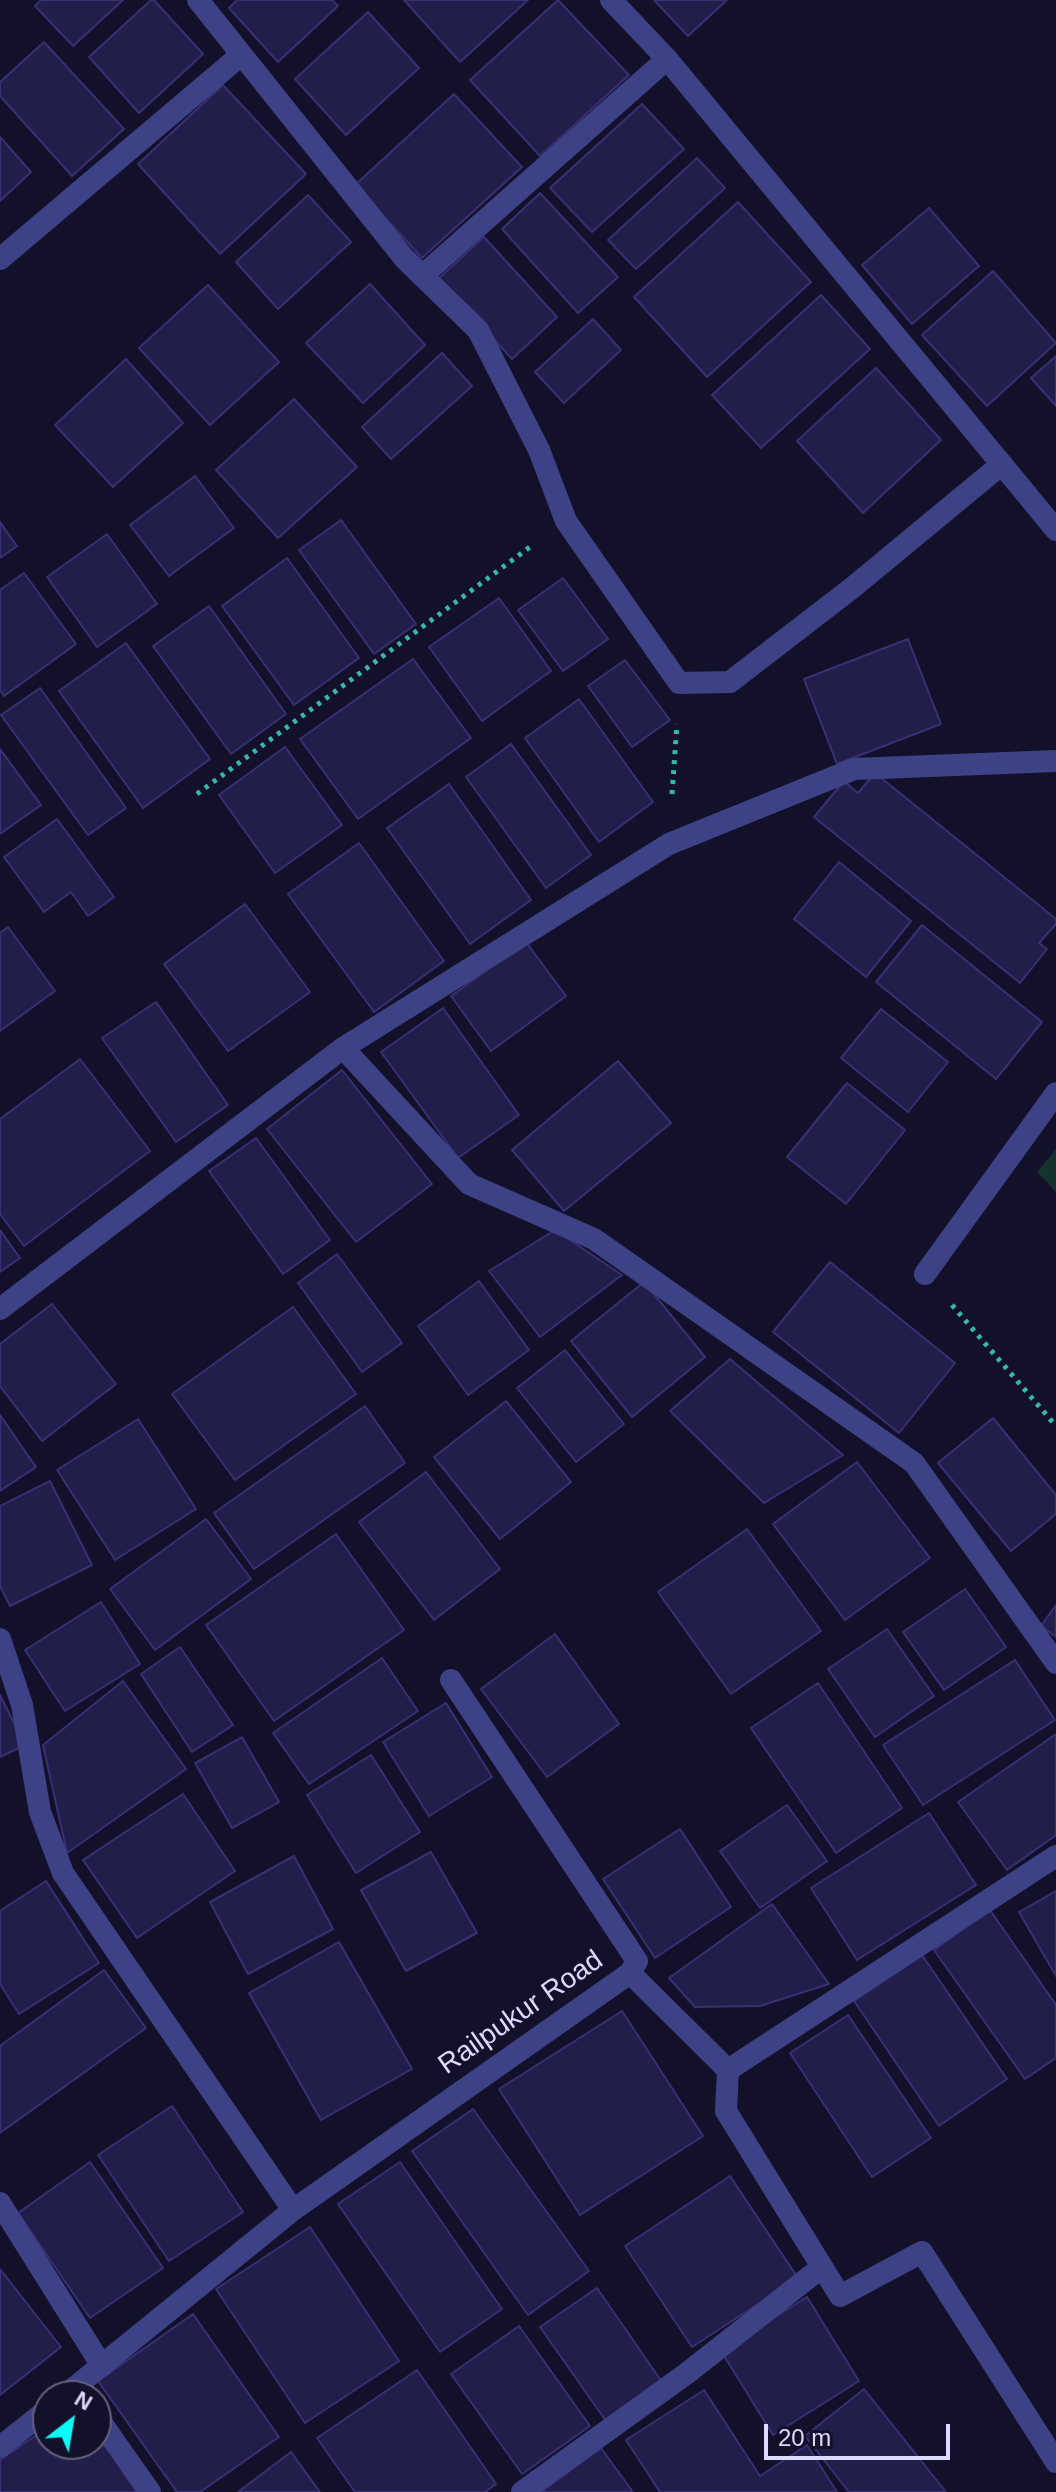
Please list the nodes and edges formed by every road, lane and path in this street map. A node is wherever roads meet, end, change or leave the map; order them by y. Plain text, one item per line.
1 (198, 0) edge
2 (611, 0) edge
3 (241, 55) junction
4 (667, 59) junction
5 (0, 259) edge
6 (422, 276) junction
7 (1002, 464) junction
8 (566, 521) junction
9 (1056, 530) edge
10 (679, 683) junction
11 (1056, 761) edge
12 (197, 794) dead end
13 (669, 844) junction
14 (343, 1048) junction
15 (1056, 1093) edge
16 (925, 1274) joint
17 (0, 1309) edge
18 (1056, 1426) edge
19 (0, 1639) edge
20 (1056, 1663) edge
21 (451, 1680) dead end
22 (1056, 1856) edge
23 (630, 1973) junction
24 (728, 2070) junction
25 (0, 2203) edge
26 (293, 2210) junction
27 (822, 2267) junction
28 (102, 2366) junction
29 (87, 2380) edge
30 (32, 2422) edge
31 (112, 2438) edge
32 (0, 2447) edge
33 (1056, 2462) edge
34 (150, 2492) edge
35 (522, 2492) edge

1 - 3 street
2 - 4 street
3 - 5 street
3 - 6 street
4 - 6 street
4 - 7 street
6 - 8 street
7 - 9 street
7 - 10 street
8 - 10 street
8 - 12 path
10 - 13 path
11 - 13 street
13 - 14 street
14 - 17 street
14 - 20 street
15 - 16 street
16 - 18 path
19 - 26 street
21 - 23 street
22 - 24 street
23 - 24 street, Railpukur Road
23 - 26 street, Railpukur Road
24 - 27 street
25 - 28 street
26 - 28 street, Railpukur Road
27 - 33 street
27 - 35 street
28 - 29 street, Railpukur Road
30 - 32 street
31 - 34 street

